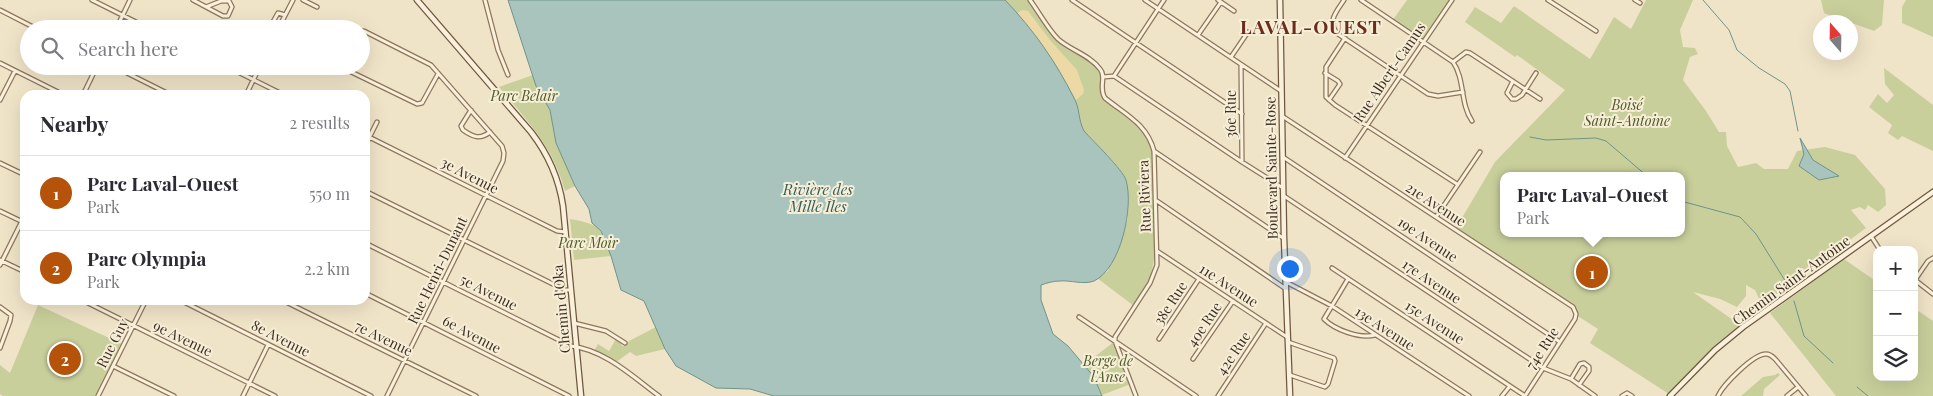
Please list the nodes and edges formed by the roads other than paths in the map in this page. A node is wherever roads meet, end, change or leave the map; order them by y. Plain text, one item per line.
1 (92, 0) edge
2 (130, 0) edge
3 (193, 0) edge
4 (293, 0) edge
5 (303, 0) edge
6 (417, 0) edge
7 (485, 0) edge
8 (1030, 0) edge
9 (1072, 0) edge
10 (1145, 0) edge
11 (1164, 0) edge
12 (1280, 0) edge
13 (1344, 0) edge
14 (1361, 0) edge
15 (1452, 0) edge
16 (1548, 0) edge
17 (1635, 0) edge
18 (1219, 1) edge
19 (1640, 3) dead end
20 (206, 7) junction
21 (317, 7) dead end
22 (1158, 9) junction
23 (0, 10) edge
24 (1234, 11) dead end
25 (123, 15) junction
26 (285, 15) junction
27 (20, 20) edge
28 (120, 20) edge
29 (133, 20) edge
30 (273, 20) edge
31 (282, 20) edge
32 (1596, 31) dead end
33 (1248, 32) dead end
34 (370, 34) edge
35 (1198, 35) junction
36 (1345, 38) junction
37 (1424, 42) junction
38 (1136, 43) junction
39 (1231, 58) junction
40 (1453, 62) junction
41 (0, 63) edge
42 (1241, 65) junction
43 (15, 71) junction
44 (20, 73) edge
45 (1325, 73) junction
46 (1536, 73) dead end
47 (438, 74) junction
48 (23, 75) edge
49 (93, 75) edge
50 (131, 75) edge
51 (243, 75) edge
52 (256, 75) edge
53 (357, 75) edge
54 (508, 75) dead end
55 (1401, 75) junction
56 (1114, 76) junction
57 (1103, 77) junction
58 (253, 80) junction
59 (1512, 81) junction
60 (1526, 89) junction
61 (54, 90) edge
62 (85, 90) edge
63 (161, 90) edge
64 (248, 90) edge
65 (274, 90) edge
66 (1281, 91) junction
67 (1463, 92) junction
68 (1540, 99) dead end
69 (0, 100) edge
70 (1329, 100) junction
71 (471, 110) junction
72 (1242, 114) junction
73 (1282, 115) junction
74 (377, 122) dead end
75 (1472, 122) dead end
76 (1367, 126) junction
77 (490, 132) junction
78 (370, 136) edge
79 (370, 138) edge
80 (1154, 151) junction
81 (1480, 152) dead end
82 (1282, 156) junction
83 (1345, 158) junction
84 (1242, 162) junction
85 (0, 163) edge
86 (20, 173) edge
87 (1457, 184) junction
88 (1284, 189) junction
89 (1933, 192) edge
90 (370, 194) edge
91 (485, 196) junction
92 (1284, 196) junction
93 (1156, 200) junction
94 (0, 211) edge
95 (1436, 217) junction
96 (20, 221) edge
97 (20, 227) edge
98 (566, 232) junction
99 (1871, 236) junction
100 (1284, 238) junction
101 (465, 241) junction
102 (370, 245) edge
103 (1877, 246) edge
104 (1158, 251) junction
105 (1933, 258) edge
106 (1, 260) edge
107 (0, 265) edge
108 (1332, 268) dead end
109 (20, 270) edge
110 (1918, 275) edge
111 (1348, 278) junction
112 (1199, 279) junction
113 (444, 282) junction
114 (1286, 282) junction
115 (1918, 283) edge
116 (571, 290) junction
117 (1286, 290) junction
118 (1933, 294) edge
119 (370, 295) edge
120 (1233, 301) junction
121 (92, 305) edge
122 (144, 305) edge
123 (190, 305) edge
124 (292, 305) edge
125 (1332, 306) junction
126 (0, 307) edge
127 (1576, 312) joint
128 (1079, 317) dead end
129 (424, 321) junction
130 (574, 323) junction
131 (1266, 323) junction
132 (134, 326) junction
133 (1375, 335) junction
134 (1159, 339) dead end
135 (1287, 339) junction
136 (1115, 341) junction
137 (1560, 342) junction
138 (625, 343) dead end
139 (268, 344) junction
140 (576, 347) junction
141 (0, 348) edge
142 (1193, 359) dead end
143 (405, 360) junction
144 (113, 366) junction
145 (1543, 368) junction
146 (1289, 375) junction
147 (1570, 379) junction
148 (250, 383) junction
149 (1579, 385) junction
150 (1510, 386) junction
151 (1798, 386) junction
152 (98, 396) edge
153 (174, 396) edge
154 (243, 396) edge
155 (275, 396) edge
156 (372, 396) edge
157 (387, 396) edge
158 (476, 396) edge
159 (569, 396) edge
160 (580, 396) edge
161 (659, 396) edge
162 (1136, 396) edge
163 (1196, 396) edge
164 (1218, 396) edge
165 (1290, 396) edge
166 (1469, 396) edge
167 (1502, 396) edge
168 (1525, 396) edge
169 (1595, 396) edge
170 (1622, 396) edge
171 (1632, 396) edge
172 (1670, 396) edge
173 (1718, 396) edge
174 (1787, 396) edge
175 (1806, 396) edge

1 - 25 street
2 - 25 street
3 - 20 street
4 - 26 street
5 - 21 street
6 - 98 street, Chemin d'Oka
7 - 54 street
8 - 57 street, Rue Riviera
9 - 38 street
10 - 22 street
11 - 22 street
12 - 66 street, Boulevard Sainte-Rose
13 - 36 street
14 - 37 street
15 - 37 street, Rue Albert-Camus
16 - 32 street
17 - 19 street
18 - 24 street
18 - 35 street
20 - 20 street
22 - 35 street
22 - 38 street
23 - 27 street
25 - 28 street
25 - 29 street
26 - 30 street
26 - 31 street
33 - 39 street
34 - 47 street
35 - 39 street
36 - 45 street
36 - 55 street
37 - 40 street
37 - 55 street, Rue Albert-Camus
38 - 56 street
38 - 72 street
39 - 42 street
40 - 59 street
40 - 67 street
41 - 43 street
42 - 66 street
42 - 72 street, 36e Rue
43 - 44 street
43 - 69 street
45 - 70 street
45 - 70 street
46 - 60 street
47 - 53 street
47 - 71 street
48 - 61 street
49 - 62 street
50 - 63 street
51 - 58 street
52 - 58 street
55 - 67 street
55 - 76 street, Rue Albert-Camus
56 - 57 street
56 - 84 street
57 - 80 street, Rue Riviera
58 - 64 street
58 - 65 street
59 - 60 street
59 - 60 street
60 - 68 street
66 - 73 street, Boulevard Sainte-Rose
67 - 75 street
70 - 76 street
71 - 77 street
71 - 77 street
72 - 84 street, 36e Rue
73 - 82 street, Boulevard Sainte-Rose
73 - 83 street, 21e Avenue
74 - 78 street
76 - 83 street, Rue Albert-Camus
76 - 87 street
77 - 91 street, Rue Henri-Dunant
79 - 91 street, 3e Avenue
80 - 93 street, Rue Riviera
80 - 100 street
81 - 87 street
82 - 88 street, Boulevard Sainte-Rose
82 - 137 street, 19e Avenue
83 - 95 street, 21e Avenue
84 - 88 street
85 - 86 street
87 - 95 street
88 - 92 street, Boulevard Sainte-Rose
89 - 99 street, Chemin Saint-Antoine
90 - 101 street
91 - 98 street, 3e Avenue
91 - 101 street, Rue Henri-Dunant
92 - 100 street, Boulevard Sainte-Rose
92 - 145 street, 17e Avenue
93 - 104 street, Rue Riviera
93 - 117 street
94 - 96 street
95 - 127 street, 21e Avenue
97 - 106 street
98 - 116 street, Chemin d'Oka
99 - 103 street
99 - 172 street, Chemin Saint-Antoine
100 - 114 street, Boulevard Sainte-Rose
101 - 113 street, Rue Henri-Dunant
101 - 116 street
102 - 113 street, 5e Avenue
104 - 112 street, 11e Avenue
104 - 136 street, Rue Riviera
105 - 110 street
106 - 107 street
106 - 109 street
108 - 111 street, 15e Avenue
111 - 125 street
111 - 150 street, 15e Avenue
112 - 120 street, 11e Avenue
112 - 134 street, 38e Rue
113 - 129 street, Rue Henri-Dunant
113 - 140 street, 5e Avenue
114 - 117 street, Boulevard Sainte-Rose
114 - 125 street, 13e Avenue
115 - 118 street
116 - 130 street, Chemin d'Oka
117 - 135 street, Boulevard Sainte-Rose
119 - 129 street, 6e Avenue
120 - 131 street, 11e Avenue
120 - 142 street, 40e Rue
121 - 132 street, 9e Avenue
122 - 132 street, Rue Guy
123 - 139 street, 8e Avenue
124 - 143 street, 7e Avenue
125 - 133 street, 13e Avenue
125 - 133 street
126 - 141 street
127 - 137 street, 74e Rue
128 - 136 street
129 - 143 street, Rue Henri-Dunant
129 - 159 street, 6e Avenue
130 - 138 street
130 - 140 street, Chemin d'Oka
131 - 135 street, 11e Avenue
131 - 164 street, 42e Rue
132 - 144 street, Rue Guy
132 - 148 street, 9e Avenue
133 - 166 street, 13e Avenue
135 - 146 street, Boulevard Sainte-Rose
135 - 146 street, 11e Avenue
136 - 162 street
136 - 163 street
137 - 145 street, 74e Rue
139 - 148 street
139 - 156 street, 8e Avenue
140 - 160 street, Chemin d'Oka
140 - 161 street, 5e Avenue
143 - 157 street, Rue Henri-Dunant
143 - 158 street, 7e Avenue
144 - 152 street, Rue Guy
144 - 153 street
145 - 147 street, 17e Avenue
145 - 168 street, 74e Rue
146 - 165 street, Boulevard Sainte-Rose
147 - 149 street, 17e Avenue
147 - 149 street
148 - 154 street
148 - 155 street, 9e Avenue
149 - 169 street, 17e Avenue
150 - 167 street
150 - 168 street, 15e Avenue
151 - 173 street
151 - 174 street
151 - 175 street
170 - 171 street

